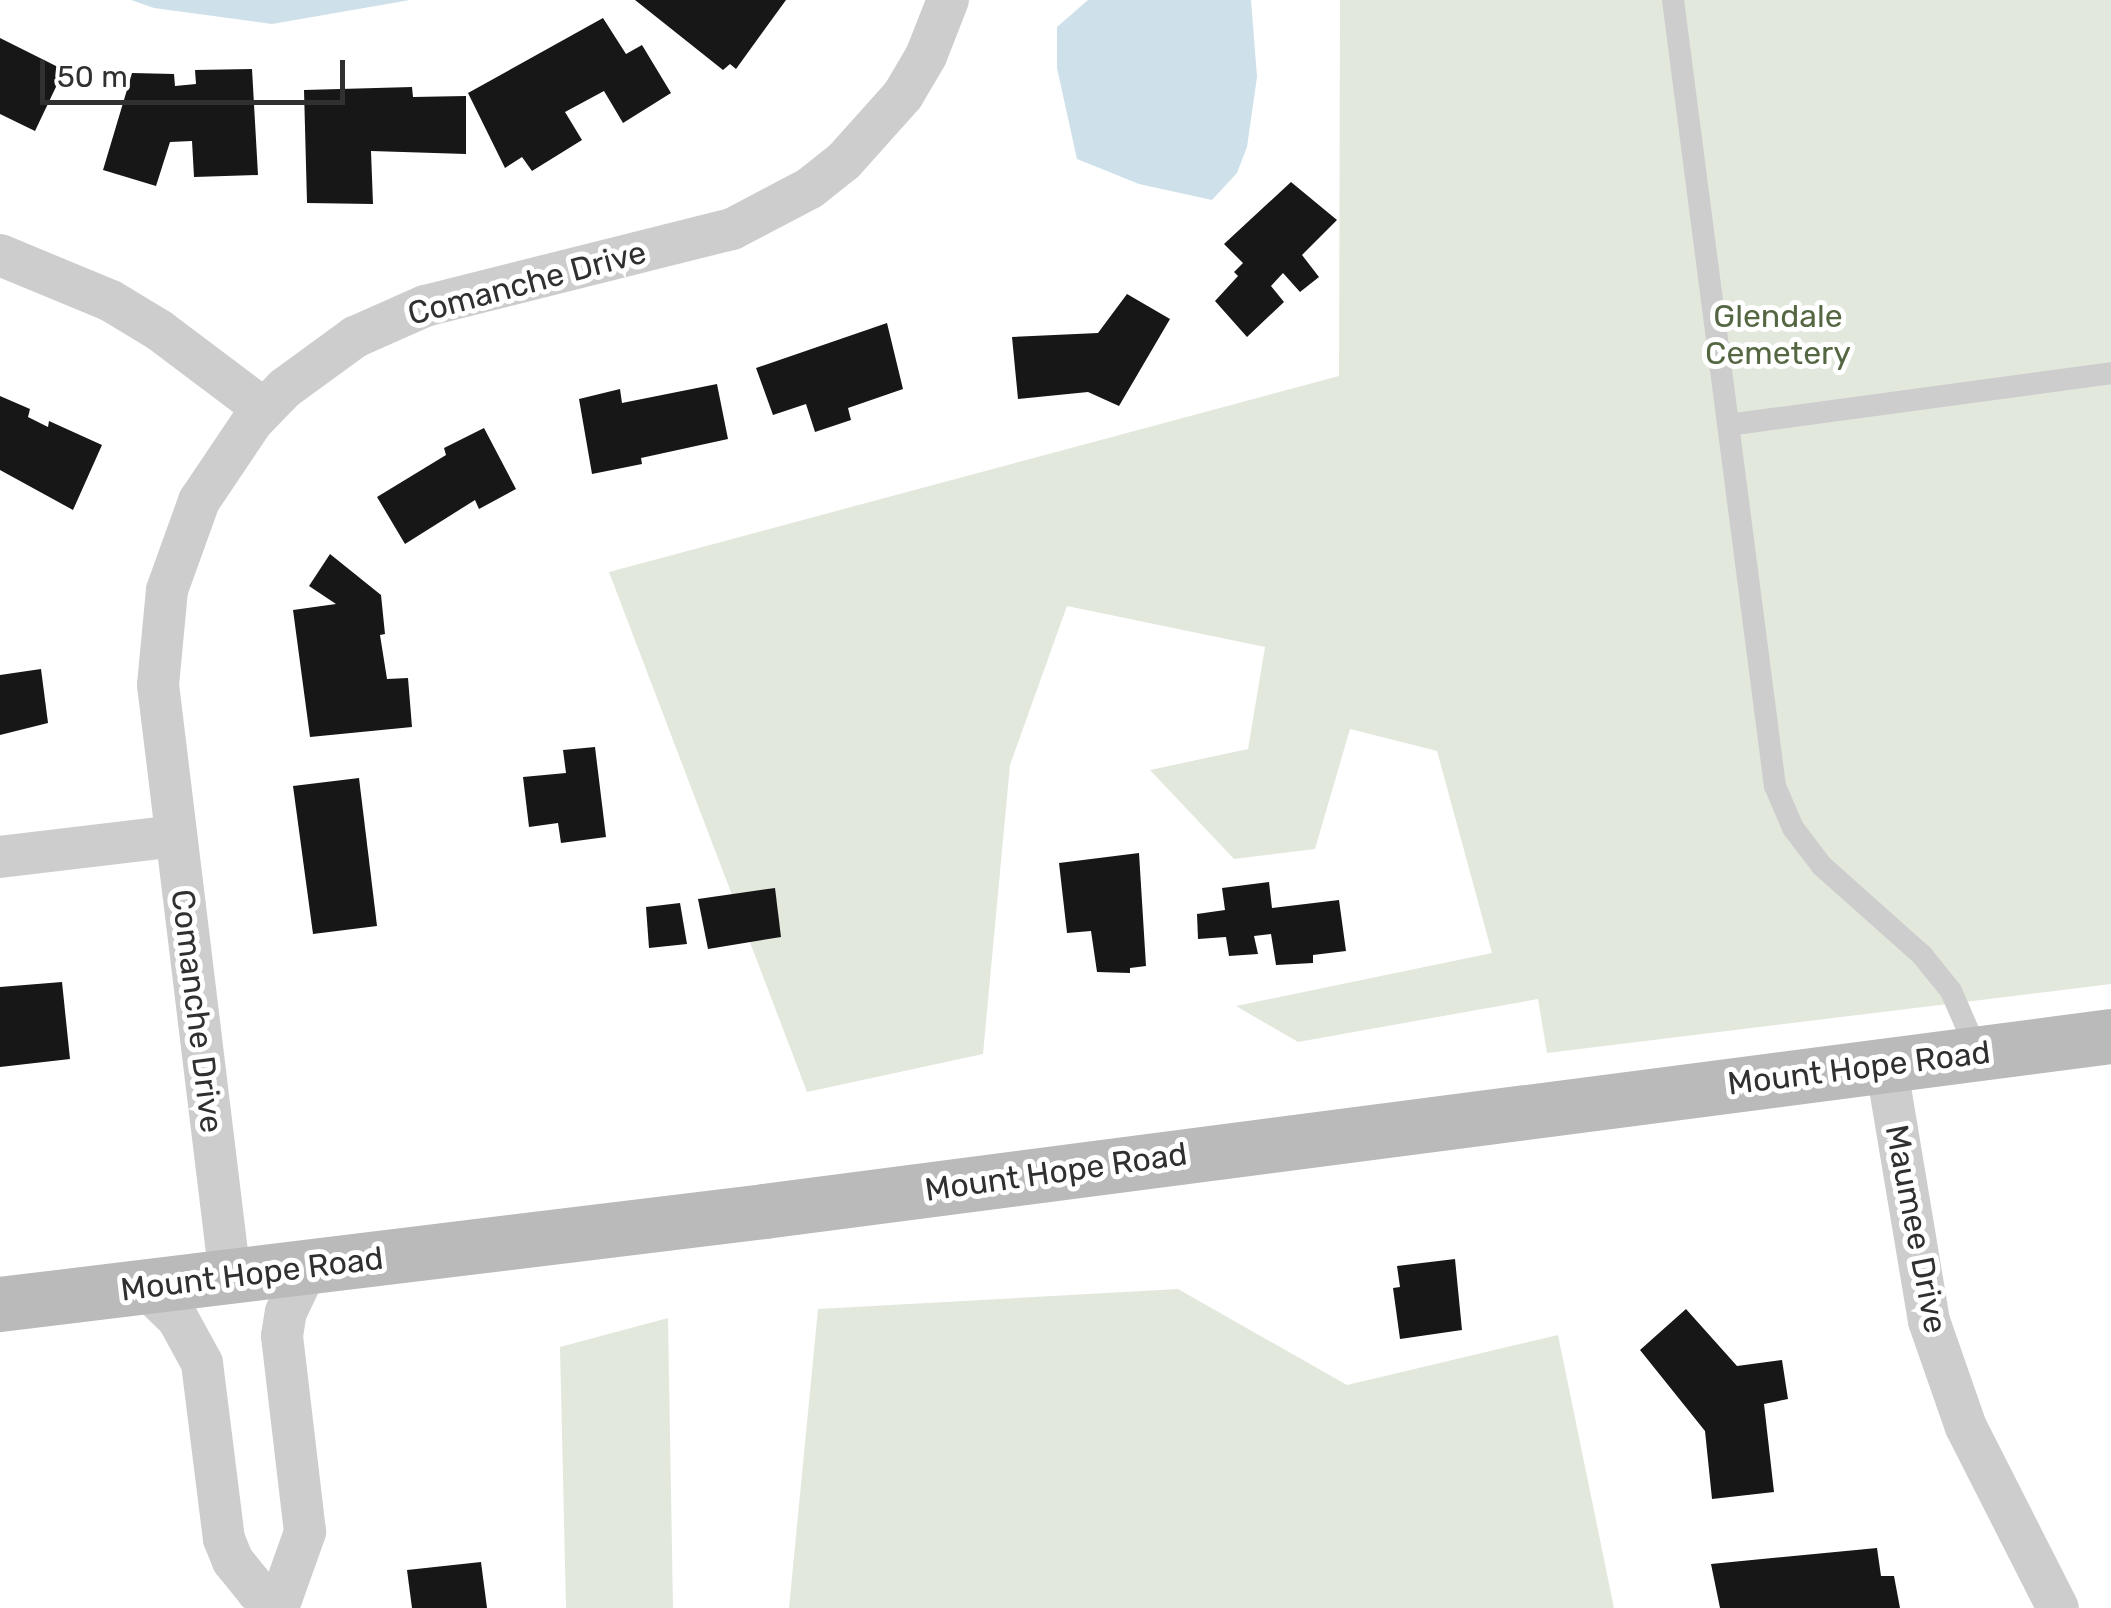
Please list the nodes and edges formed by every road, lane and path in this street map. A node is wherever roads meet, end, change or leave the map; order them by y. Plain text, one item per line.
1 (948, 0) edge
2 (1673, 0) edge
3 (0, 256) edge
4 (2111, 374) edge
5 (264, 409) junction
6 (1728, 425) junction
7 (175, 836) junction
8 (0, 857) edge
9 (2111, 1036) edge
10 (1978, 1053) junction
11 (1886, 1064) junction
12 (307, 1268) junction
13 (230, 1277) junction
14 (144, 1286) junction
15 (0, 1304) edge
16 (271, 1607) edge
17 (2058, 1608) edge

1 - 5 street, Comanche Drive
2 - 6 lane
3 - 5 street
4 - 6 lane
5 - 7 street, Comanche Drive
6 - 10 lane
7 - 8 street
7 - 13 street, Comanche Drive
9 - 10 street, Mount Hope Road
10 - 11 street, Mount Hope Road
11 - 12 street, Mount Hope Road
11 - 17 street, Maumee Drive
12 - 13 street, Mount Hope Road
12 - 16 street
13 - 14 street, Mount Hope Road
14 - 15 street, Mount Hope Road
14 - 16 street

